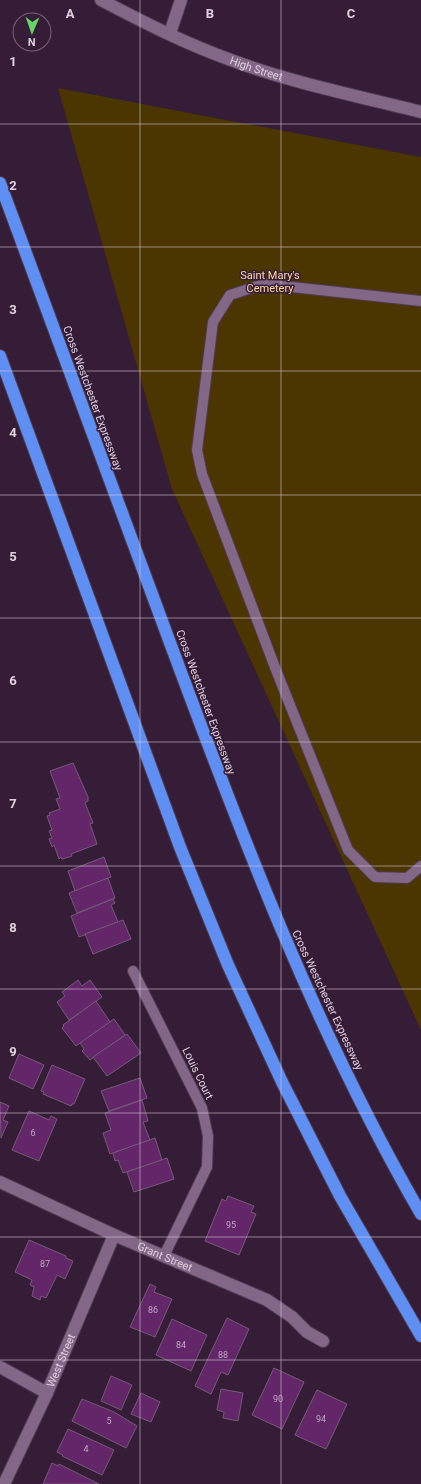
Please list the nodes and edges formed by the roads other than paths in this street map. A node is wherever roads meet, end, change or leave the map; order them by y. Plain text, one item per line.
1 (101, 0) edge
2 (181, 0) edge
3 (170, 33) junction
4 (421, 112) edge
5 (0, 183) edge
6 (421, 301) edge
7 (0, 356) edge
8 (421, 866) edge
9 (133, 971) dead end
10 (0, 1182) edge
11 (421, 1214) edge
12 (114, 1235) junction
13 (164, 1256) junction
14 (421, 1336) edge
15 (323, 1341) dead end
16 (0, 1367) edge
17 (47, 1393) junction
18 (4, 1484) edge

1 - 3 street, High Street
2 - 3 street
3 - 4 street, High Street
5 - 11 highway, Cross Westchester Expressway
6 - 8 lane
7 - 14 highway
9 - 13 lane, Louis Court
10 - 12 street, Grant Street
12 - 13 street, Grant Street
12 - 17 street, West Street
13 - 15 street, Grant Street
16 - 17 street
17 - 18 street, West Street

